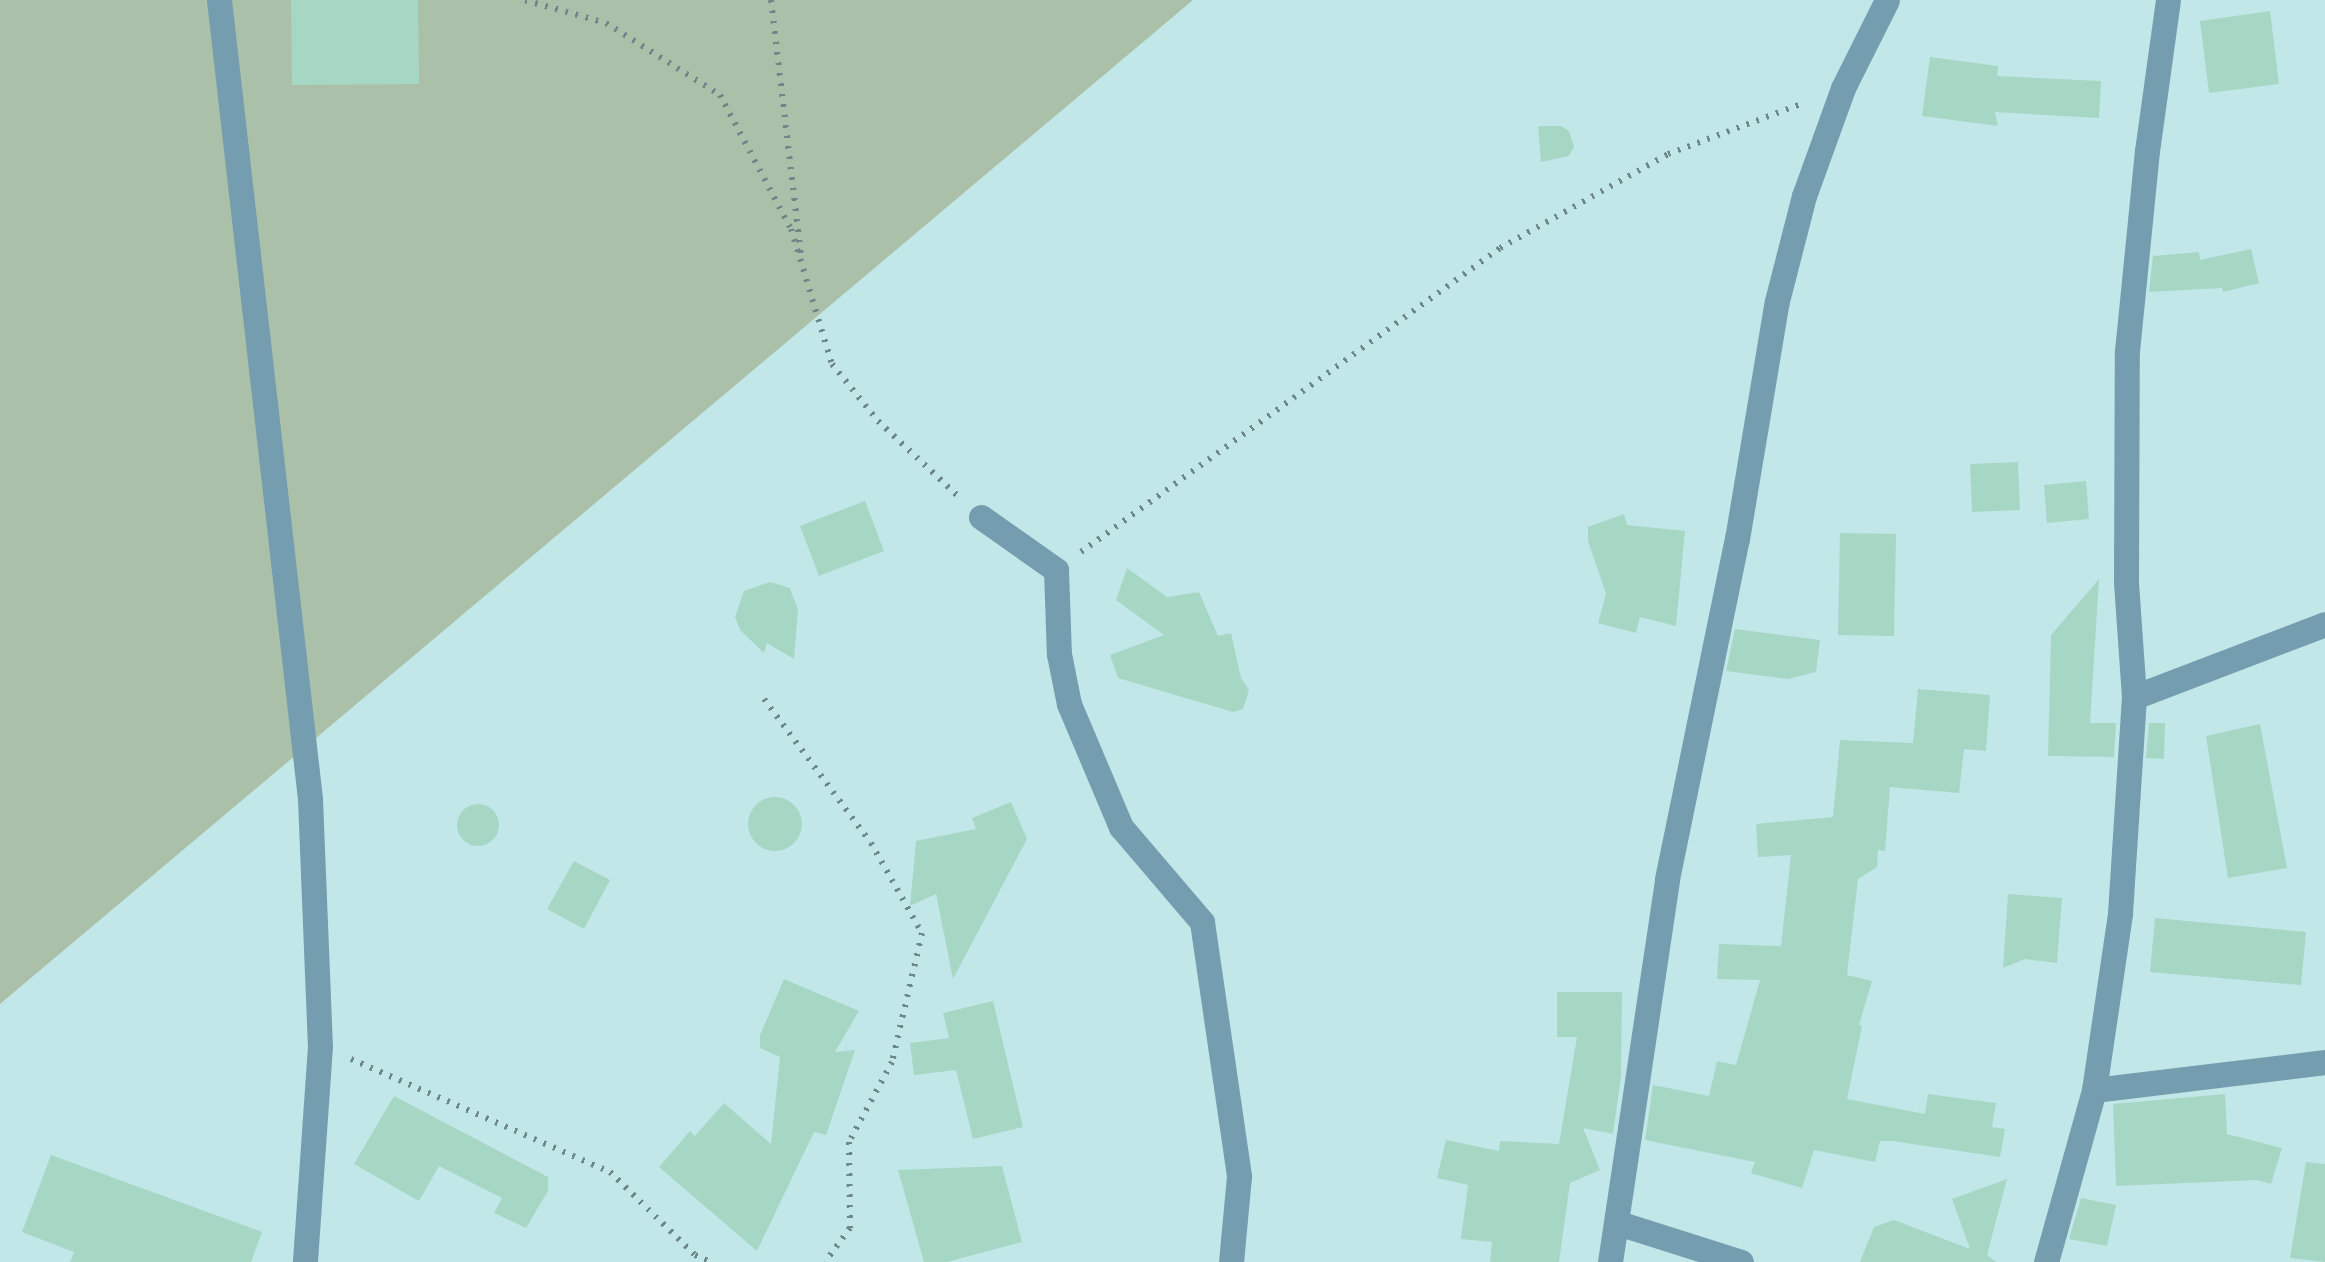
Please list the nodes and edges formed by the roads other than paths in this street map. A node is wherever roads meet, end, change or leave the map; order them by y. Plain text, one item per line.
1 (220, 0) edge
2 (1887, 0) edge
3 (2168, 0) edge
4 (981, 517) road end
5 (2325, 624) edge
6 (2134, 697) junction
7 (2325, 1062) edge
8 (2094, 1090) junction
9 (1618, 1223) junction
10 (305, 1262) edge
11 (1231, 1262) edge
12 (1610, 1262) edge
13 (1741, 1262) edge
14 (2046, 1262) edge

1 - 10 street
2 - 9 street
3 - 6 street
4 - 11 street
5 - 6 street
6 - 8 street
7 - 8 street
8 - 14 street
9 - 12 street
9 - 13 street

